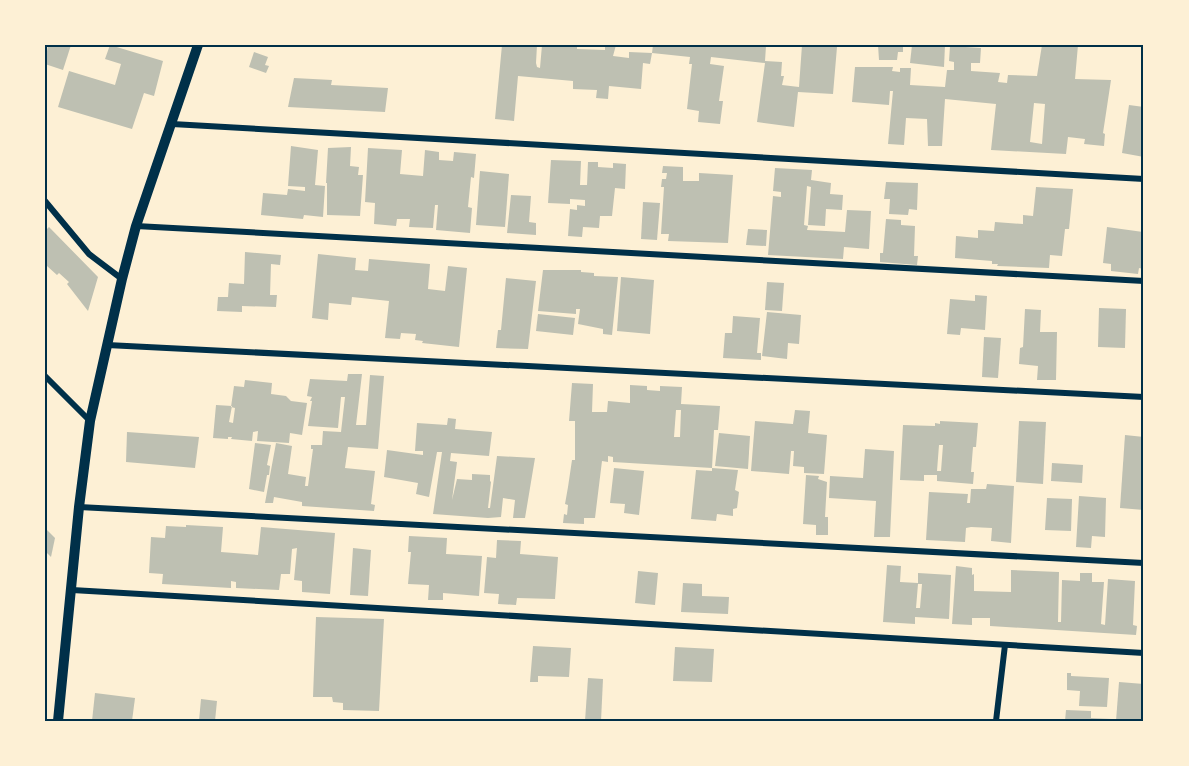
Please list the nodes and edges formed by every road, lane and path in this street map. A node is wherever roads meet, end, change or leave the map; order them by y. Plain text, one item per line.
1 (198, 45) edge
2 (172, 124) junction
3 (1144, 179) edge
4 (45, 201) edge
5 (136, 226) junction
6 (122, 279) junction
7 (1144, 281) edge
8 (107, 345) junction
9 (45, 376) edge
10 (1144, 397) edge
11 (90, 421) junction
12 (79, 507) junction
13 (1144, 563) edge
14 (72, 590) junction
15 (1005, 645) junction
16 (1144, 653) edge
17 (58, 721) edge
18 (996, 721) edge

1 - 2 street
2 - 3 street
2 - 5 street
4 - 6 street
5 - 6 street
5 - 7 street
6 - 8 street
8 - 10 street
8 - 11 street
9 - 11 street
11 - 12 street
12 - 13 street
12 - 14 street
14 - 15 street
14 - 17 street
15 - 16 street
15 - 18 street

